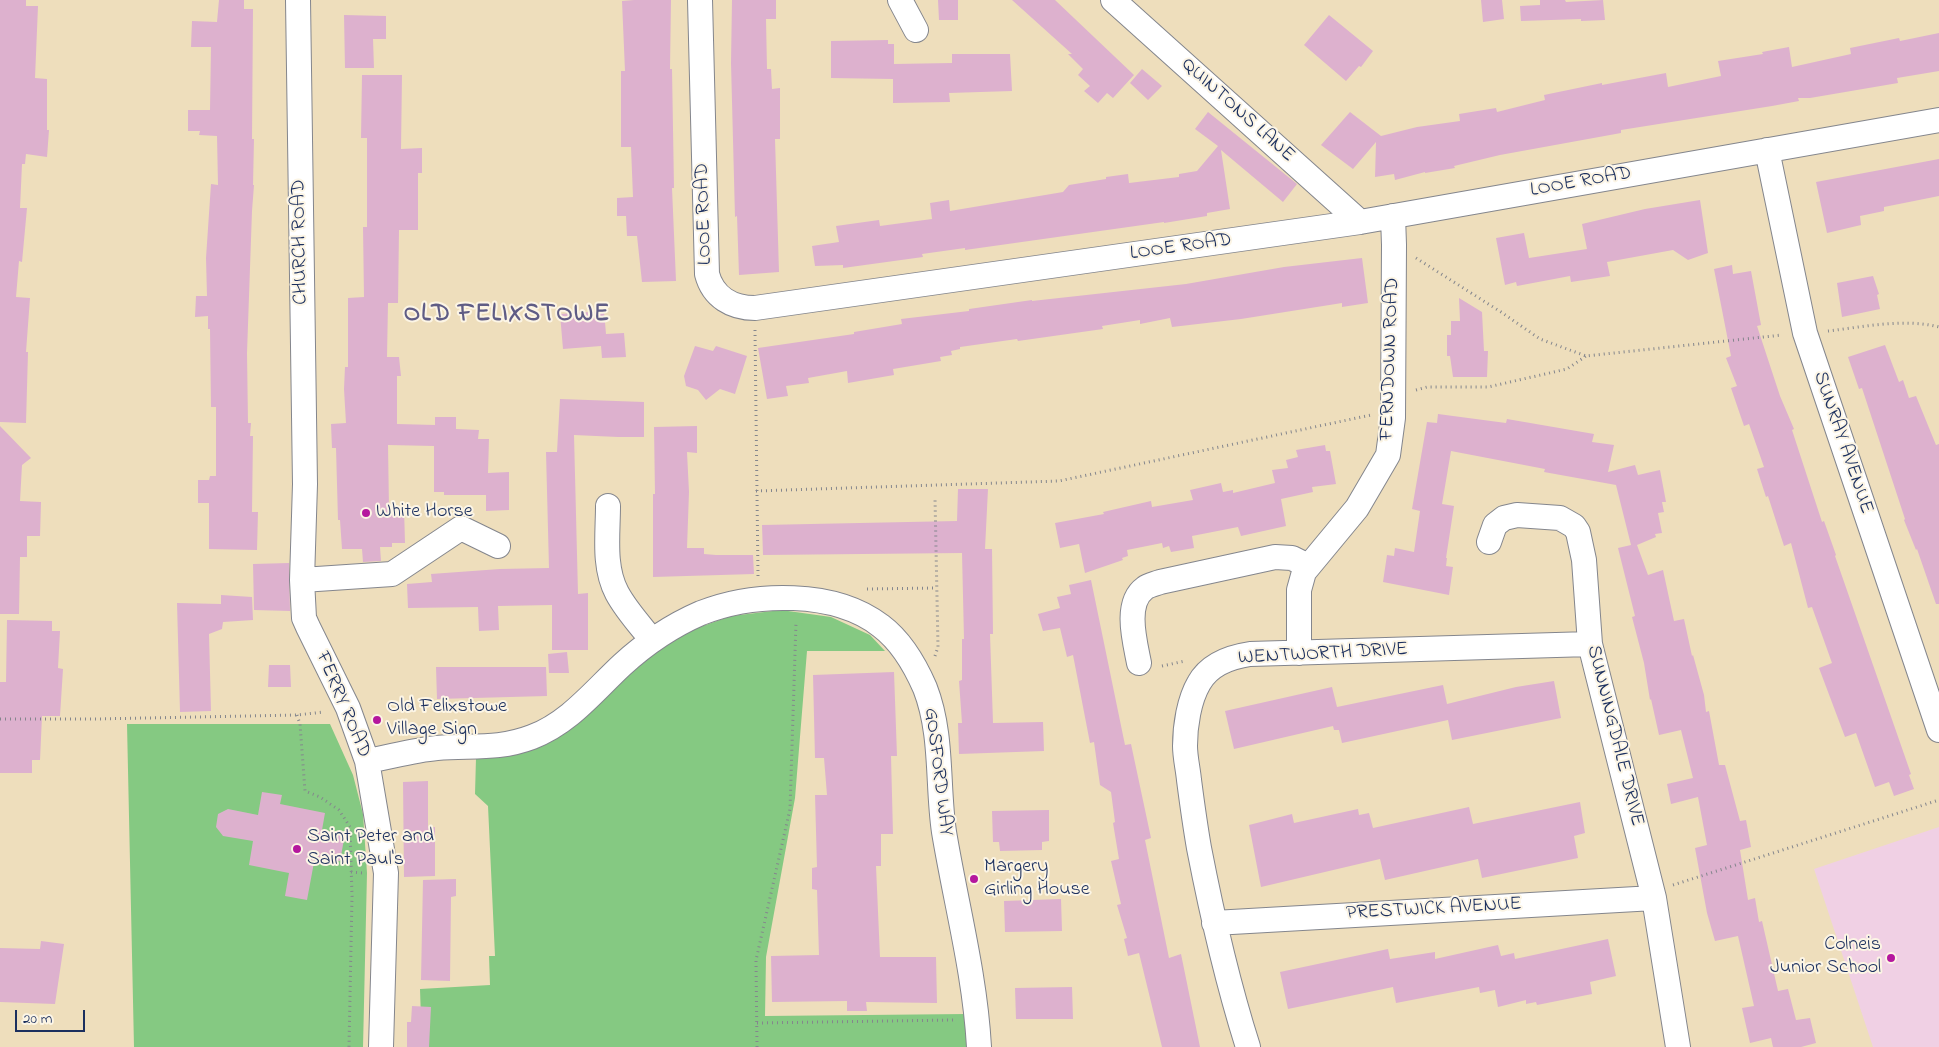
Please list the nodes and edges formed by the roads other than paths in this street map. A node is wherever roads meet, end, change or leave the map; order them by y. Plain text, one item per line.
1 (298, 0) edge
2 (700, 0) edge
3 (900, 0) edge
4 (1113, 0) edge
5 (916, 30) dead end
6 (1939, 120) edge
7 (1767, 150) junction
8 (1393, 216) junction
9 (1360, 222) junction
10 (305, 484) joint
11 (608, 506) dead end
12 (1489, 542) dead end
13 (498, 546) dead end
14 (1308, 566) junction
15 (302, 580) junction
16 (652, 640) junction
17 (1590, 644) junction
18 (1299, 653) junction
19 (1139, 663) road end
20 (1939, 730) edge
21 (367, 761) junction
22 (1654, 898) junction
23 (1214, 923) junction
24 (380, 1047) edge
25 (979, 1047) edge
26 (1248, 1047) edge
27 (1678, 1047) edge

1 - 10 street, CHURCH ROAD
2 - 9 street, LOOE ROAD
3 - 5 street
4 - 9 street, QUINTONS LANE
6 - 7 street, LOOE ROAD
7 - 8 street, LOOE ROAD
7 - 20 street, SUNRAY AVENUE
8 - 9 street, LOOE ROAD
8 - 14 street, FERNDOWN ROAD
10 - 15 street, FERRY ROAD
11 - 16 street
12 - 17 street, SUNNINGDALE DRIVE
13 - 15 street
14 - 18 street, FERNDOWN ROAD
14 - 19 street
15 - 21 street, FERRY ROAD
16 - 21 street, GOSFORD WAY
16 - 25 street, GOSFORD WAY
17 - 18 street, WENTWORTH DRIVE
17 - 22 street, SUNNINGDALE DRIVE
18 - 23 street, WENTWORTH DRIVE
21 - 24 street, FERRY ROAD
22 - 23 street, PRESTWICK AVENUE
22 - 27 street, SUNNINGDALE DRIVE
23 - 26 street, WENTWORTH DRIVE

